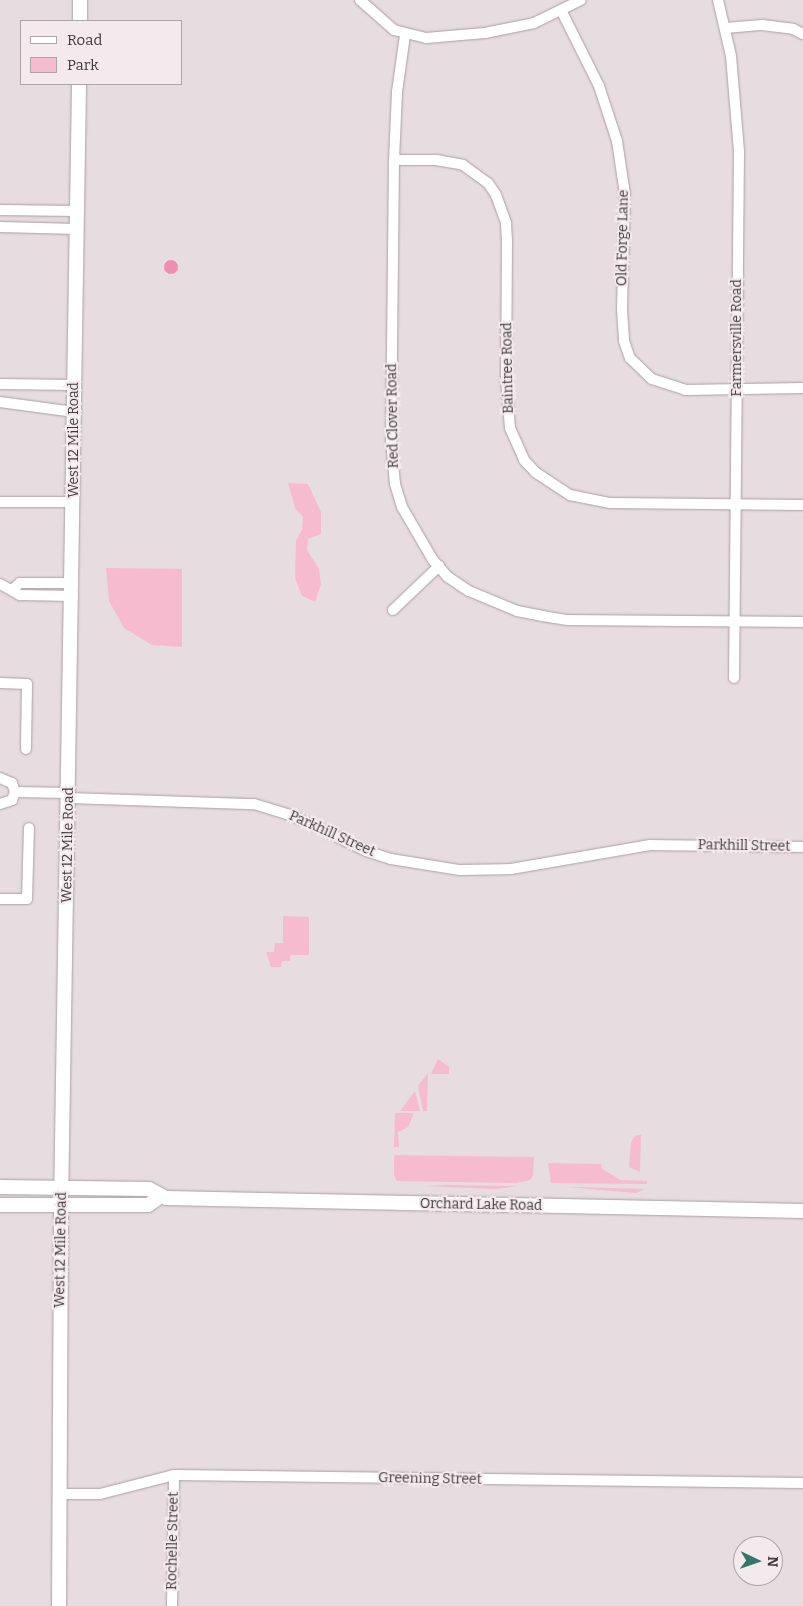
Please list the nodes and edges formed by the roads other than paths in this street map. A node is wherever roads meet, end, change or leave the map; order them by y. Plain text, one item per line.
1 (80, 0) edge
2 (360, 0) edge
3 (581, 0) edge
4 (718, 0) edge
5 (562, 12) junction
6 (80, 20) edge
7 (726, 28) junction
8 (803, 34) edge
9 (405, 35) junction
10 (79, 85) edge
11 (394, 160) junction
12 (0, 210) edge
13 (77, 211) junction
14 (0, 227) edge
15 (77, 229) junction
16 (0, 384) edge
17 (74, 385) junction
18 (803, 388) edge
19 (737, 391) junction
20 (0, 402) edge
21 (74, 412) junction
22 (0, 502) edge
23 (74, 502) junction
24 (736, 505) junction
25 (803, 505) edge
26 (439, 566) junction
27 (0, 584) edge
28 (72, 590) junction
29 (393, 610) dead end
30 (734, 621) junction
31 (803, 622) edge
32 (734, 678) dead end
33 (0, 683) edge
34 (26, 748) dead end
35 (0, 778) edge
36 (15, 792) junction
37 (69, 796) junction
38 (0, 804) edge
39 (29, 828) dead end
40 (803, 847) edge
41 (0, 899) edge
42 (0, 1187) edge
43 (62, 1188) junction
44 (160, 1197) junction
45 (0, 1205) edge
46 (61, 1206) junction
47 (803, 1211) edge
48 (174, 1475) junction
49 (803, 1483) edge
50 (59, 1494) junction
51 (58, 1606) edge
52 (172, 1606) edge

1 - 6 main road
2 - 9 street
3 - 5 street
4 - 7 street, Farmersville Road
5 - 9 street
5 - 19 street, Old Forge Lane
7 - 8 street
7 - 19 street, Farmersville Road
9 - 11 street, Red Clover Road
10 - 13 main road, West 12 Mile Road
11 - 24 street, Baintree Road
11 - 26 street, Red Clover Road
12 - 13 street
13 - 15 main road, West 12 Mile Road
14 - 15 street
15 - 17 main road, West 12 Mile Road
16 - 17 street
17 - 21 main road, West 12 Mile Road
18 - 19 street, Old Forge Lane
19 - 24 street, Farmersville Road
20 - 21 street
21 - 23 main road, West 12 Mile Road
22 - 23 street
23 - 28 main road, West 12 Mile Road
24 - 25 street, Baintree Road
24 - 30 street, Farmersville Road
26 - 29 street
26 - 30 street, Red Clover Road
27 - 28 street
28 - 37 main road, West 12 Mile Road
30 - 31 street, Red Clover Road
30 - 32 street, Farmersville Road
33 - 34 street
35 - 36 street
36 - 37 street, Parkhill Street
36 - 38 street
37 - 40 street, Parkhill Street
37 - 43 main road, West 12 Mile Road
39 - 41 street
42 - 43 main road, Orchard Lake Road
43 - 44 main road, Orchard Lake Road
43 - 46 main road, West 12 Mile Road
44 - 46 main road, Orchard Lake Road
44 - 47 main road, Orchard Lake Road
45 - 46 main road, Orchard Lake Road
46 - 50 main road, West 12 Mile Road
48 - 49 street, Greening Street
48 - 50 street, Greening Street
48 - 52 street, Rochelle Street
50 - 51 main road, West 12 Mile Road

